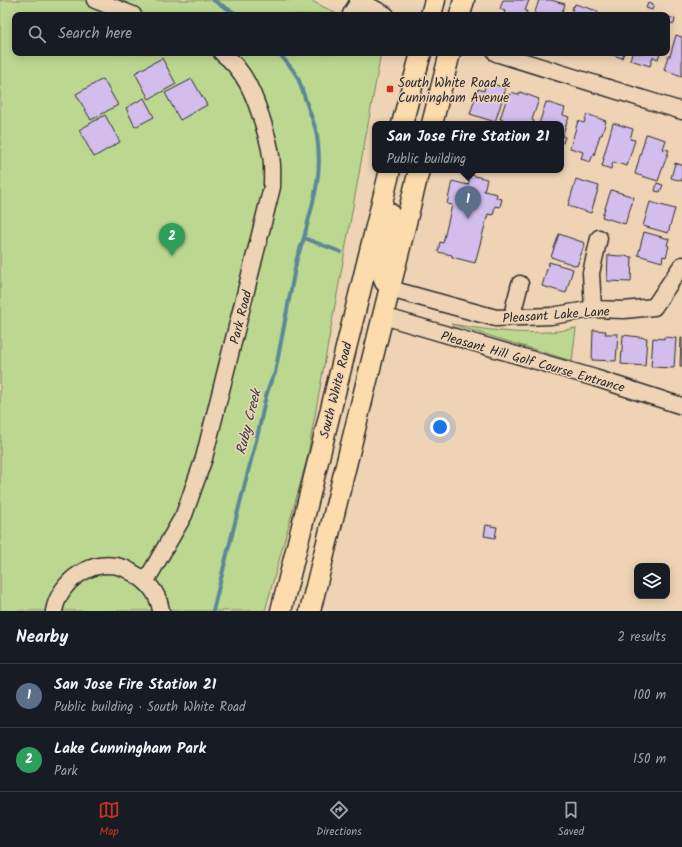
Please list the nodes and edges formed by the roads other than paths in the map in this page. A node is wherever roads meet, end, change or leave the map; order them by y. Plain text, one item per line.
1 (95, 0) edge
2 (435, 0) edge
3 (464, 0) edge
4 (356, 5) edge
5 (125, 12) edge
6 (377, 12) edge
7 (432, 12) edge
8 (461, 12) edge
9 (225, 56) edge
10 (420, 56) edge
11 (449, 56) edge
12 (506, 56) edge
13 (682, 111) edge
14 (403, 121) edge
15 (433, 121) edge
16 (389, 173) edge
17 (419, 173) edge
18 (385, 192) junction
19 (599, 238) dead end
20 (682, 265) edge
21 (520, 284) dead end
22 (390, 289) junction
23 (593, 309) junction
24 (383, 316) junction
25 (514, 317) junction
26 (682, 406) edge
27 (146, 581) junction
28 (54, 611) edge
29 (161, 611) edge
30 (280, 611) edge
31 (310, 611) edge

1 - 5 street
2 - 7 main road
3 - 8 main road
4 - 6 street
9 - 27 street, Park Road
10 - 14 main road
11 - 15 main road
12 - 13 street
16 - 18 main road, South White Road
17 - 22 main road
18 - 22 main road
18 - 30 main road, South White Road
19 - 23 street
20 - 23 street, Pleasant Lake Lane
21 - 25 street
22 - 24 main road
22 - 25 street, Pleasant Lake Lane
23 - 25 street, Pleasant Lake Lane
24 - 26 street, Pleasant Hill Golf Course Entrance
24 - 31 main road
27 - 28 street
27 - 29 street

